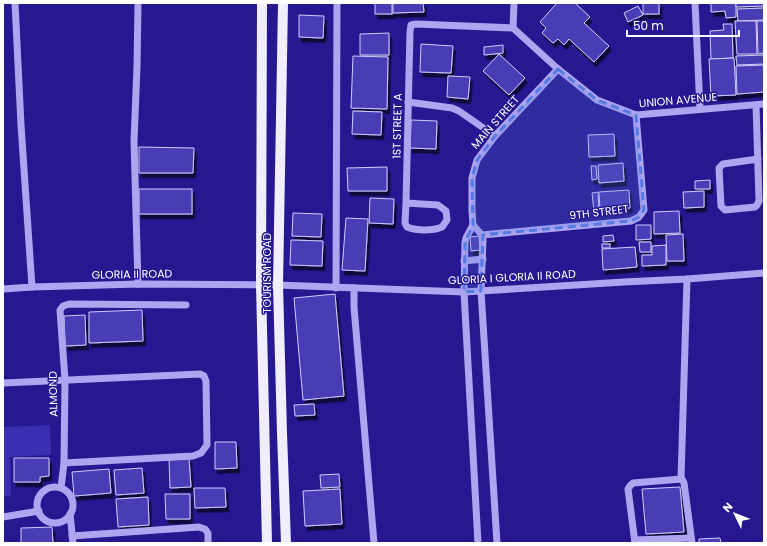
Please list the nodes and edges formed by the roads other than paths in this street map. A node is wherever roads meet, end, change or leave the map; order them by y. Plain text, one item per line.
1 (15, 3) edge
2 (138, 3) edge
3 (262, 3) edge
4 (283, 3) edge
5 (337, 3) edge
6 (514, 3) edge
7 (695, 3) edge
8 (513, 28) junction
9 (558, 69) junction
10 (408, 102) junction
11 (760, 104) edge
12 (700, 109) junction
13 (636, 115) junction
14 (495, 136) junction
15 (758, 160) junction
16 (406, 203) junction
17 (473, 225) junction
18 (482, 235) junction
19 (483, 259) junction
20 (464, 261) junction
21 (764, 273) edge
22 (687, 279) junction
23 (138, 284) junction
24 (261, 285) junction
25 (278, 285) junction
26 (32, 288) junction
27 (336, 288) junction
28 (354, 288) junction
29 (3, 289) edge
30 (481, 290) junction
31 (464, 292) junction
32 (186, 305) dead end
33 (65, 380) junction
34 (3, 383) edge
35 (64, 463) junction
36 (681, 479) junction
37 (61, 488) junction
38 (39, 511) junction
39 (70, 514) junction
40 (3, 517) edge
41 (73, 539) edge
42 (635, 541) edge
43 (692, 541) edge
44 (208, 543) edge
45 (267, 543) edge
46 (286, 543) edge
47 (374, 543) edge
48 (478, 543) edge
49 (497, 543) edge

1 - 26 street
2 - 23 street
3 - 24 main road, TOURISM ROAD
4 - 25 main road, TOURISM ROAD
5 - 27 street
6 - 8 street
7 - 12 street
8 - 9 street, UNION AVENUE
8 - 10 street, 1ST STREET A
9 - 13 street, UNION AVENUE
9 - 14 street, MAIN STREET
10 - 14 street
10 - 16 street, 1ST STREET A
11 - 12 street, UNION AVENUE
11 - 15 street
12 - 13 street, UNION AVENUE
13 - 18 street, 9TH STREET
14 - 17 street, MAIN STREET
15 - 15 street
16 - 16 street, 1ST STREET A
17 - 18 street
17 - 20 street
18 - 19 street
19 - 20 street
19 - 30 street
20 - 31 street
21 - 22 street, GLORIA I GLORIA II ROAD
22 - 30 street, GLORIA I GLORIA II ROAD
22 - 36 street
23 - 24 street, GLORIA II ROAD
23 - 26 street, GLORIA II ROAD
24 - 25 street, GLORIA I GLORIA II ROAD
24 - 45 main road, TOURISM ROAD
25 - 27 street, GLORIA I GLORIA II ROAD
25 - 46 main road, TOURISM ROAD
26 - 29 street, GLORIA II ROAD
27 - 28 street, GLORIA I GLORIA II ROAD
28 - 31 street, GLORIA I GLORIA II ROAD
28 - 47 street
30 - 31 street, GLORIA I GLORIA II ROAD
30 - 49 street
31 - 48 street
32 - 33 street, ALMOND
33 - 34 street
33 - 35 street, ALMOND
33 - 35 street
35 - 37 street, ALMOND
36 - 42 street
36 - 43 street
37 - 38 street
37 - 39 street
38 - 39 street
38 - 40 street
39 - 41 street
41 - 44 street
42 - 43 street

